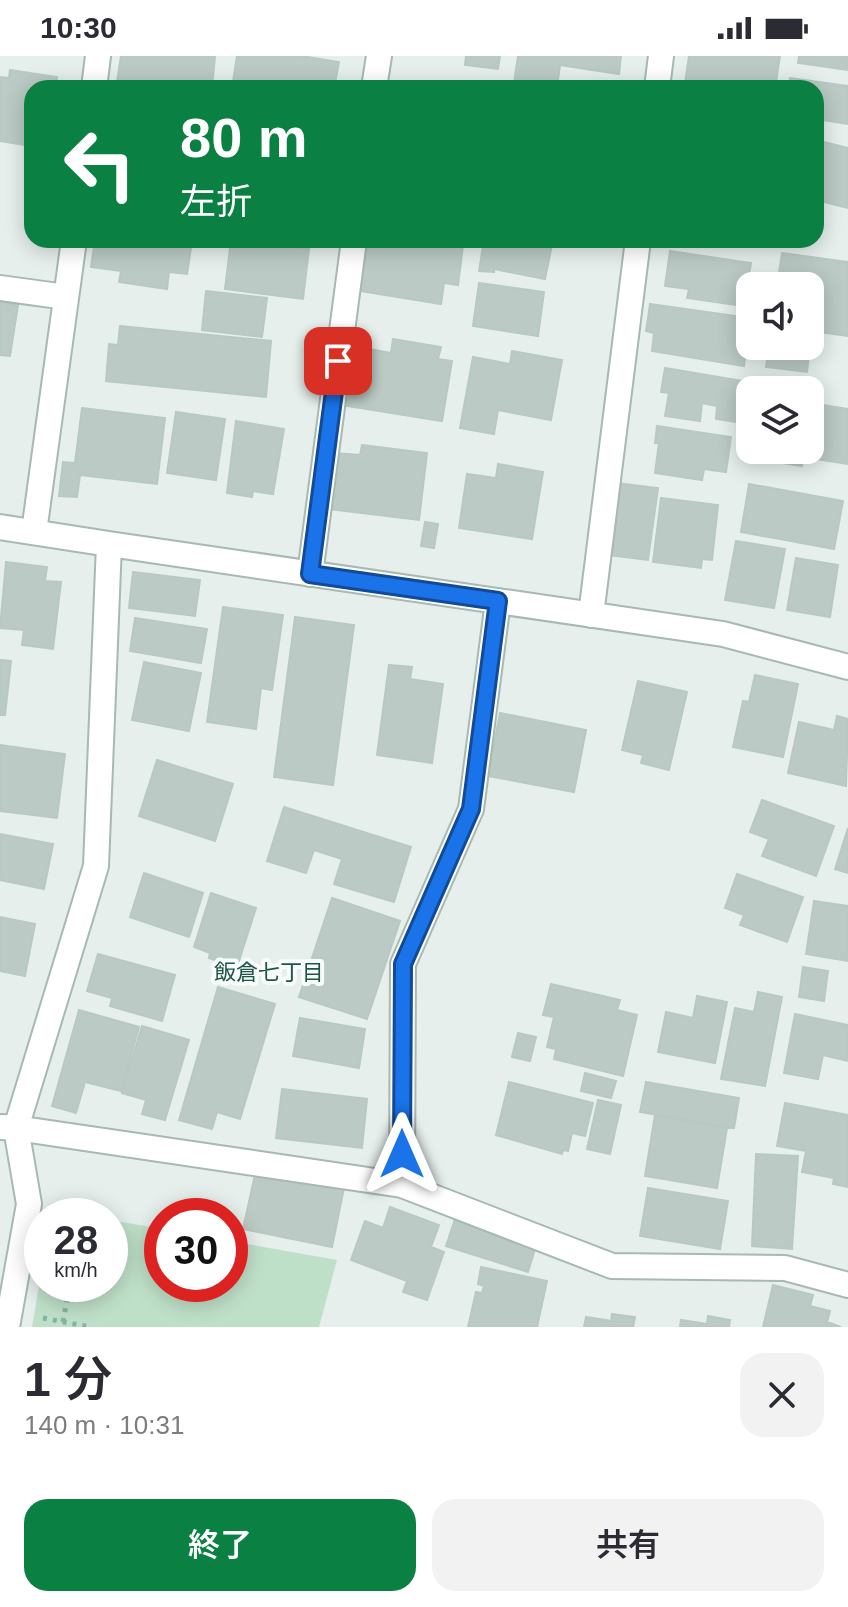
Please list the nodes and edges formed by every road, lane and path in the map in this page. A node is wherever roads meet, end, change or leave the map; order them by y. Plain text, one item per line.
1 (98, 56) edge
2 (379, 56) edge
3 (661, 56) edge
4 (95, 80) edge
5 (375, 80) edge
6 (658, 80) edge
7 (73, 248) edge
8 (353, 248) edge
9 (637, 248) edge
10 (0, 288) edge
11 (66, 297) junction
12 (0, 527) edge
13 (34, 532) junction
14 (109, 544) junction
15 (310, 574) junction
16 (498, 601) junction
17 (591, 615) junction
18 (848, 667) edge
19 (8, 1128) edge
20 (402, 1185) junction
21 (848, 1285) edge
22 (67, 1302) edge
23 (9, 1319) edge
24 (63, 1322) junction
25 (90, 1327) edge

1 - 4 street
2 - 5 street
3 - 6 street
7 - 11 street
8 - 15 street
9 - 17 street
10 - 11 street
11 - 13 street
12 - 13 street
13 - 14 street
14 - 15 street
14 - 19 street
15 - 16 street
16 - 17 street
16 - 20 street
17 - 18 street
19 - 20 street
19 - 23 street
20 - 21 street
22 - 24 path
23 - 24 path
24 - 25 path

